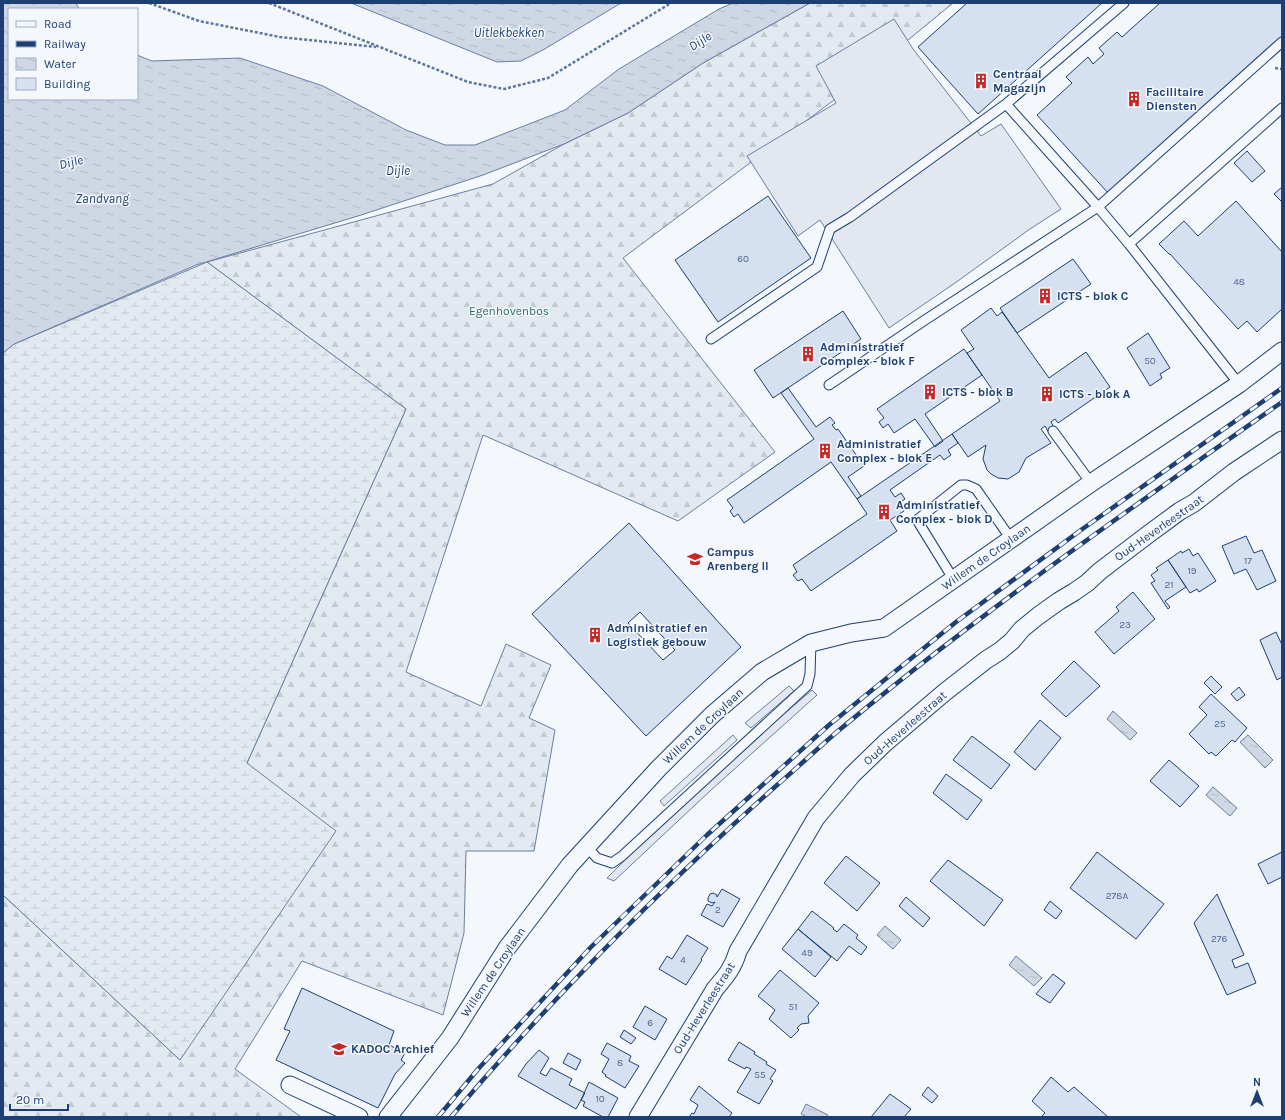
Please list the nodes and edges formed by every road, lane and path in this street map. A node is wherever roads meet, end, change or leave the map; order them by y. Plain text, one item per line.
1 (150, 3) edge
2 (269, 3) edge
3 (671, 3) edge
4 (1124, 3) edge
5 (1282, 42) edge
6 (380, 47) junction
7 (1006, 104) junction
8 (1282, 108) edge
9 (1098, 207) junction
10 (1129, 244) junction
11 (711, 339) dead end
12 (1282, 351) edge
13 (1239, 384) junction
14 (829, 385) dead end
15 (1053, 431) dead end
16 (1282, 440) edge
17 (1091, 483) junction
18 (1011, 539) junction
19 (954, 580) junction
20 (811, 643) junction
21 (587, 847) junction
22 (290, 1085) dead end
23 (359, 1117) edge
24 (388, 1117) edge
25 (638, 1117) edge

1 - 6 path
2 - 6 path
3 - 6 path
4 - 7 lane
5 - 9 lane
7 - 9 lane
7 - 11 lane
8 - 10 lane
9 - 10 lane
9 - 14 lane
10 - 13 lane
12 - 13 street, Willem de Croylaan
13 - 17 street, Willem de Croylaan
15 - 17 lane
16 - 25 street, Oud-Heverleestraat
17 - 18 street, Willem de Croylaan
18 - 19 street, Willem de Croylaan
18 - 19 lane
19 - 20 street, Willem de Croylaan
20 - 21 street, Willem de Croylaan
20 - 21 lane
21 - 24 street, Willem de Croylaan
22 - 23 street

